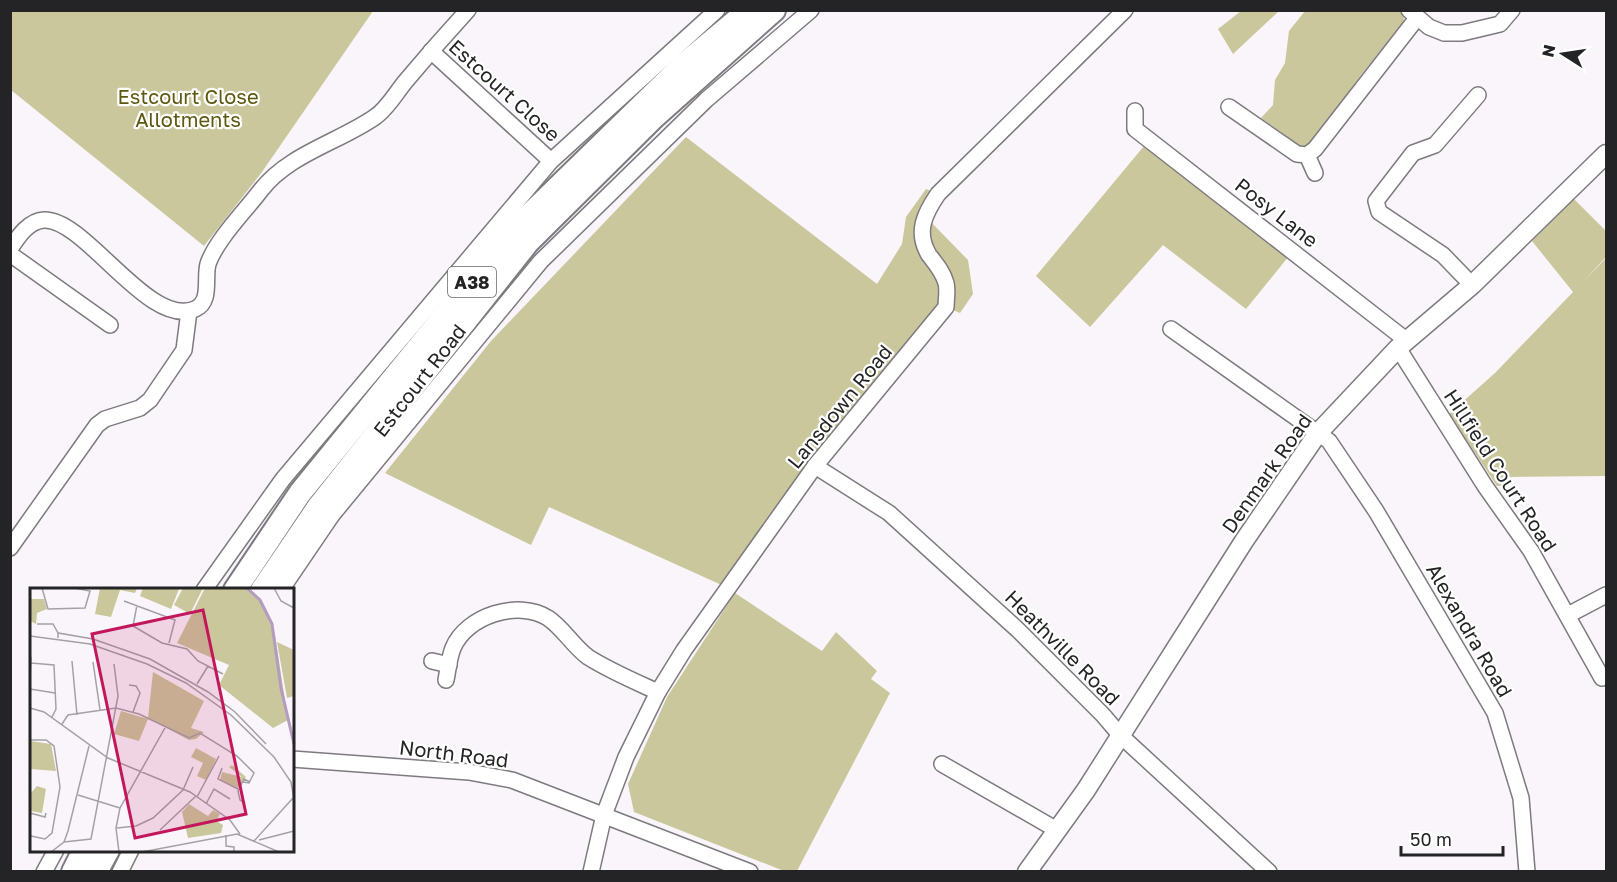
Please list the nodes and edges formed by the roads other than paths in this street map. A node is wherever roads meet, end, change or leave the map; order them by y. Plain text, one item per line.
1 (468, 10) edge
2 (717, 10) edge
3 (749, 10) edge
4 (774, 10) edge
5 (811, 10) edge
6 (1125, 10) edge
7 (1512, 10) edge
8 (1413, 14) edge
9 (431, 51) junction
10 (693, 82) junction
11 (1478, 95) dead end
12 (632, 98) junction
13 (706, 100) junction
14 (1229, 107) dead end
15 (1135, 111) dead end
16 (1606, 154) edge
17 (1307, 155) junction
18 (551, 161) junction
19 (1314, 173) dead end
20 (509, 222) junction
21 (10, 249) edge
22 (10, 254) edge
23 (1472, 285) junction
24 (189, 311) junction
25 (110, 325) dead end
26 (1170, 329) dead end
27 (1402, 344) junction
28 (1318, 433) junction
29 (815, 466) junction
30 (10, 548) edge
31 (205, 588) edge
32 (236, 588) edge
33 (263, 588) edge
34 (282, 588) edge
35 (1606, 595) edge
36 (1568, 615) junction
37 (432, 661) dead end
38 (1602, 678) dead end
39 (658, 692) junction
40 (1120, 735) junction
41 (294, 759) edge
42 (942, 764) dead end
43 (604, 815) junction
44 (1057, 830) junction
45 (55, 852) edge
46 (83, 852) edge
47 (107, 852) edge
48 (130, 852) edge
49 (44, 872) edge
50 (73, 872) edge
51 (96, 872) edge
52 (120, 872) edge
53 (591, 872) edge
54 (750, 872) edge
55 (1027, 872) edge
56 (1269, 872) edge
57 (1527, 872) edge

1 - 9 street, Estcourt Close
2 - 12 street, Estcourt Road
3 - 12 main road, Estcourt Road / A38
4 - 10 main road, Estcourt Road / A38
5 - 13 street, Estcourt Road
6 - 29 street, Lansdown Road
7 - 8 street
8 - 17 street
9 - 18 street, Estcourt Close
9 - 24 street, Estcourt Close
10 - 13 street
10 - 33 main road, Estcourt Road / A38
11 - 23 street
12 - 18 street, Estcourt Road
12 - 20 main road, Estcourt Road / A38
13 - 34 street, Estcourt Road
14 - 17 street
15 - 27 street, Posy Lane
16 - 23 street, Denmark Road
17 - 19 street
18 - 20 street, Estcourt Road
20 - 31 street, Estcourt Road
20 - 32 main road, Estcourt Road / A38
21 - 24 street
22 - 25 street
23 - 27 street, Denmark Road
24 - 30 street
26 - 28 street, Alexandra Road
27 - 28 street, Denmark Road
27 - 36 street, Hillfield Court Road
28 - 40 street, Denmark Road
28 - 57 street, Alexandra Road
29 - 39 street, Lansdown Road
29 - 40 street, Heathville Road
35 - 36 street
36 - 38 street, Hillfield Court Road
37 - 39 street
39 - 43 street, Lansdown Road
40 - 44 street, Denmark Road
40 - 56 street, Heathville Road
41 - 43 street, North Road
42 - 44 street
43 - 53 street, Lansdown Road
43 - 54 street, North Road
44 - 55 street, Denmark Road
45 - 49 street
46 - 50 main road
47 - 51 main road
48 - 52 street

